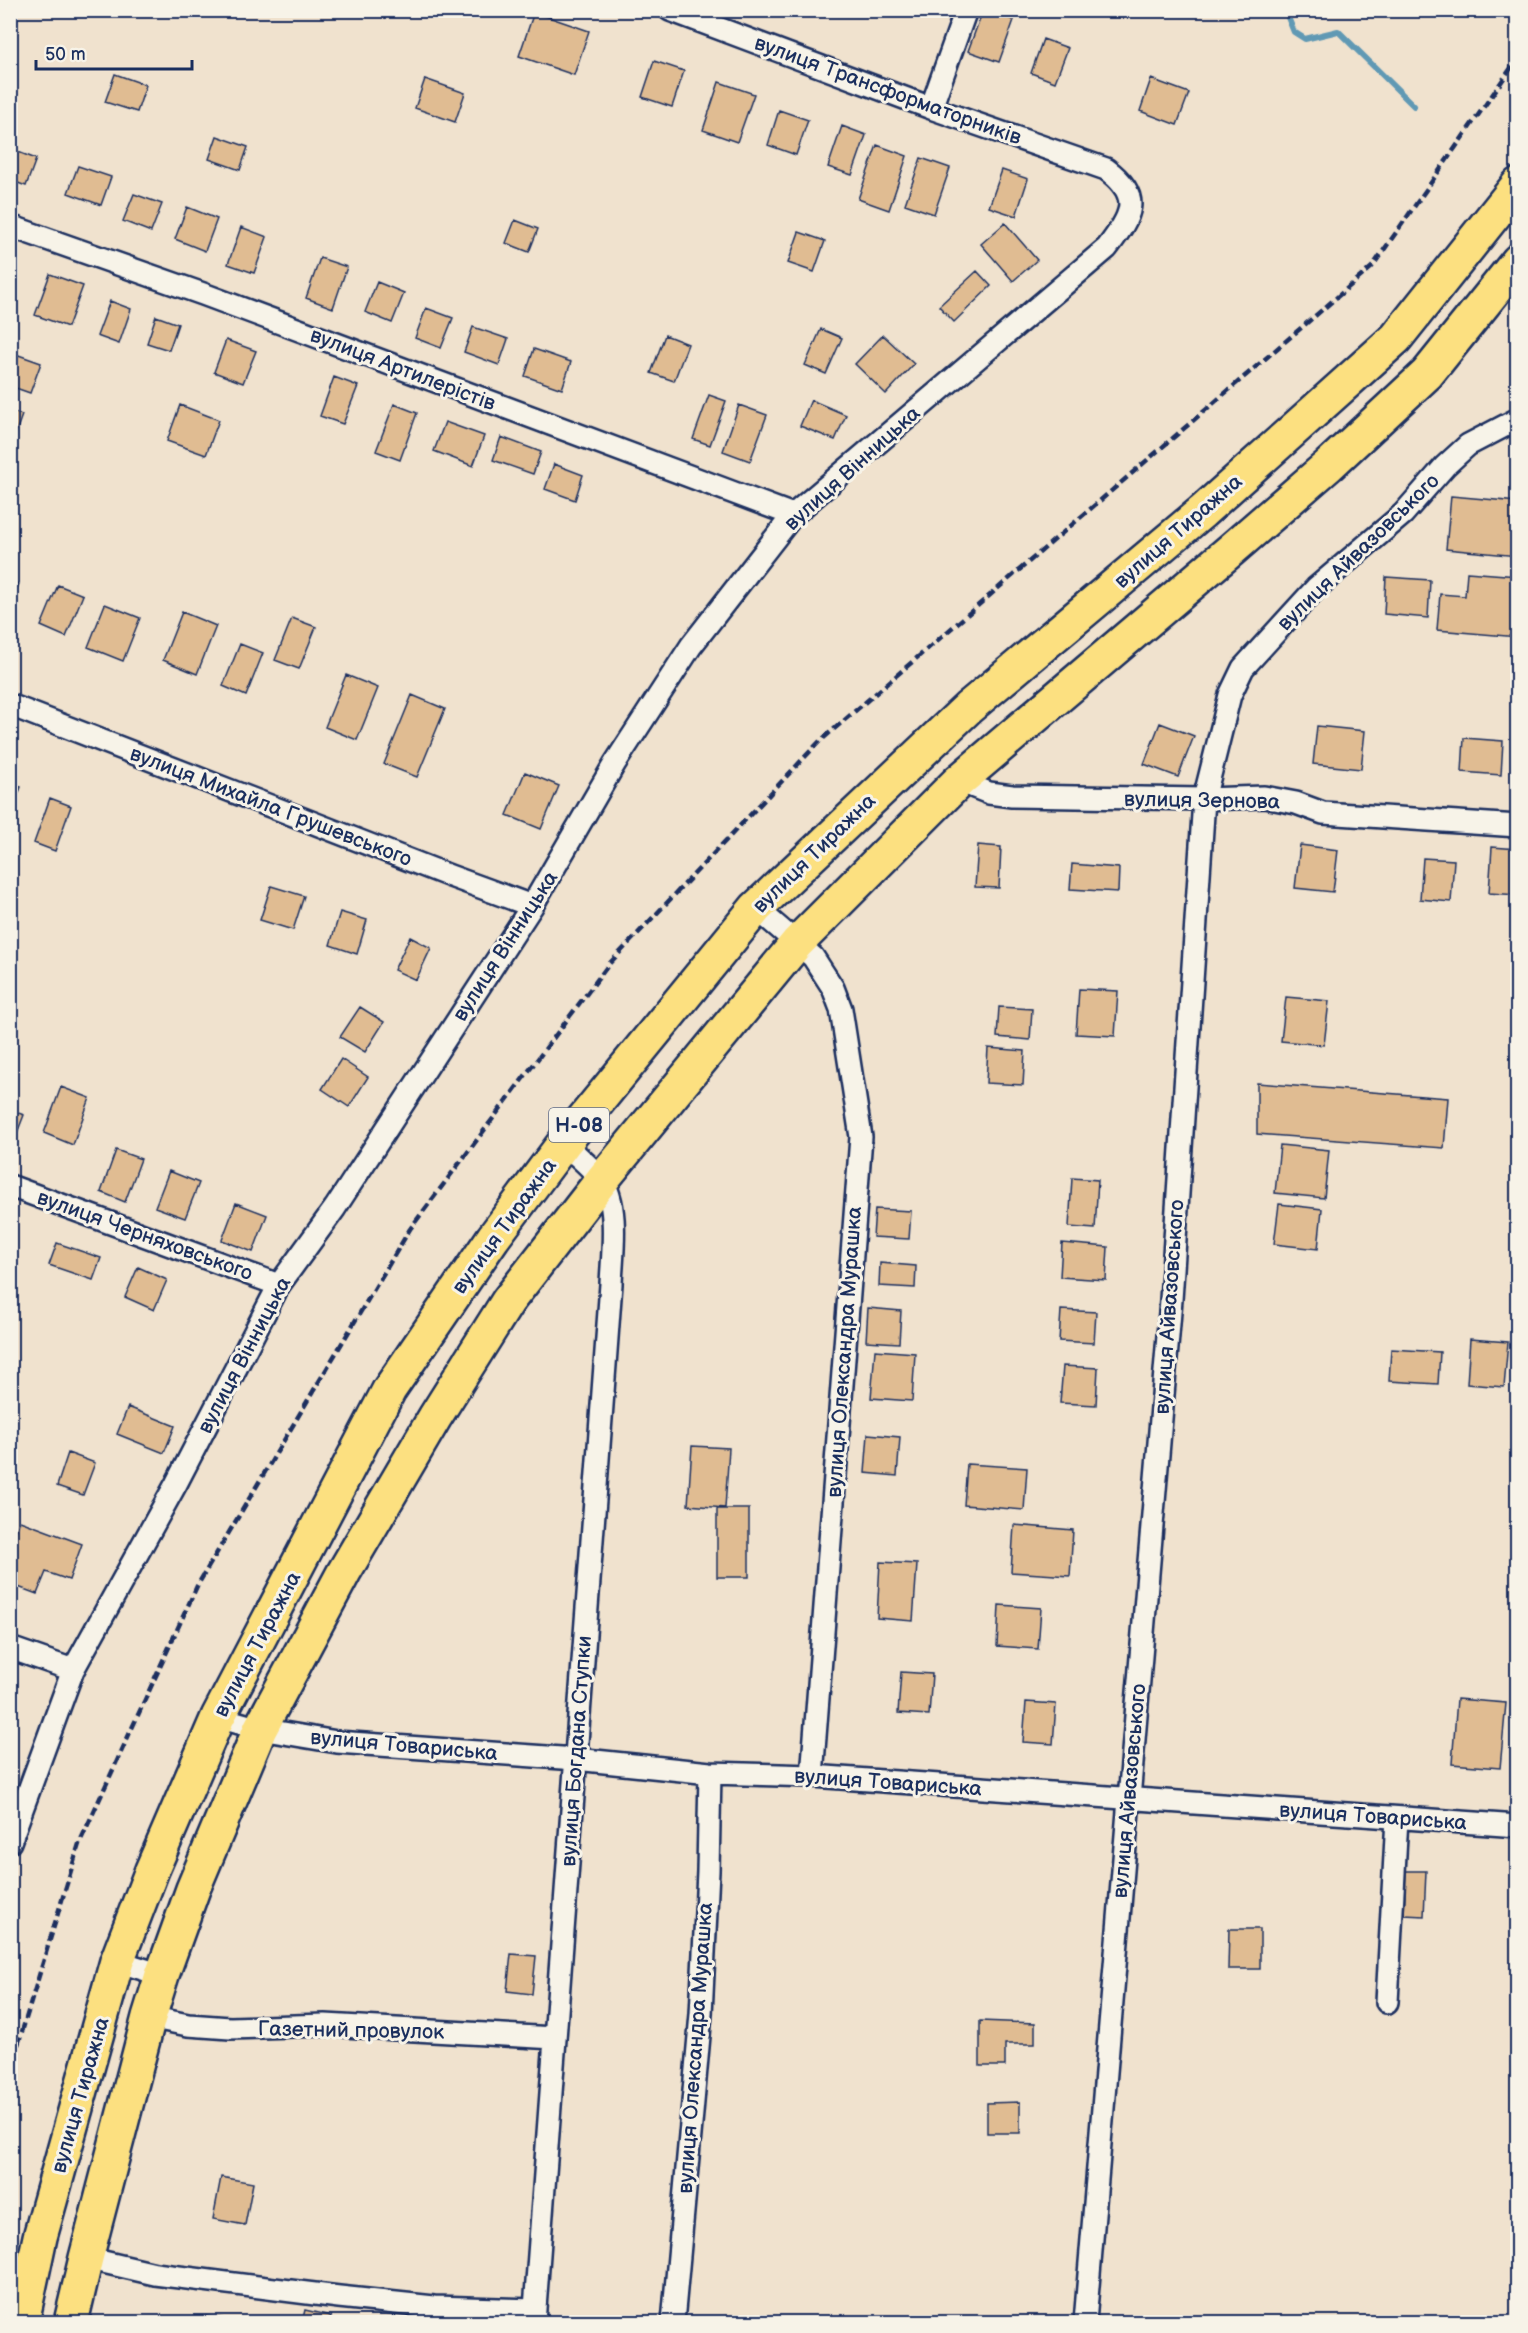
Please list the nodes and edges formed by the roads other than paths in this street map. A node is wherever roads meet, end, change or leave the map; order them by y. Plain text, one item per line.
1 (670, 10) edge
2 (966, 10) edge
3 (931, 108) junction
4 (1106, 169) joint
5 (1518, 185) edge
6 (10, 226) edge
7 (1518, 261) edge
8 (1518, 418) edge
9 (793, 515) junction
10 (10, 705) edge
11 (959, 780) junction
12 (1204, 799) junction
13 (1518, 826) edge
14 (532, 906) junction
15 (756, 908) junction
16 (797, 943) junction
17 (564, 1143) junction
18 (602, 1180) junction
19 (10, 1186) edge
20 (279, 1285) junction
21 (10, 1648) edge
22 (73, 1670) junction
23 (218, 1717) junction
24 (260, 1729) junction
25 (576, 1759) junction
26 (710, 1773) junction
27 (812, 1776) junction
28 (1128, 1798) junction
29 (1397, 1818) junction
30 (1518, 1826) edge
31 (10, 1842) edge
32 (117, 1961) junction
33 (162, 1975) junction
34 (1387, 2002) dead end
35 (149, 2017) junction
36 (555, 2038) junction
37 (86, 2258) junction
38 (535, 2316) edge
39 (22, 2322) edge
40 (71, 2322) edge
41 (673, 2322) edge
42 (1085, 2322) edge

1 - 3 street, вулиця Трансформаторників
2 - 3 street
3 - 4 street, вулиця Трансформаторників
4 - 9 street, вулиця Вінницька
5 - 15 main road, вулиця Тиражна / Н-08
6 - 9 street, вулиця Артилерістів
7 - 11 main road, вулиця Тиражна / Н-08
8 - 12 street, вулиця Айвазовського
9 - 14 street, вулиця Вінницька
10 - 14 street, вулиця Михайла Грушевського
11 - 12 street, вулиця Зернова
11 - 16 main road, вулиця Тиражна / Н-08
12 - 13 street, вулиця Зернова
12 - 28 street, вулиця Айвазовського
14 - 20 street, вулиця Вінницька
15 - 16 street, вулиця Олександра Мурашка
15 - 17 main road, вулиця Тиражна / Н-08
16 - 18 main road, вулиця Тиражна / Н-08
16 - 27 street, вулиця Олександра Мурашка
17 - 18 street
17 - 23 main road, вулиця Тиражна / Н-08
18 - 24 main road, вулиця Тиражна / Н-08
18 - 25 street, вулиця Богдана Ступки
19 - 20 street, вулиця Черняховського
20 - 22 street, вулиця Вінницька
21 - 22 street
22 - 31 street, вулиця Вінницька
23 - 24 street, вулиця Товариська
23 - 32 main road, вулиця Тиражна / Н-08
24 - 25 street, вулиця Товариська
24 - 33 main road, вулиця Тиражна / Н-08
25 - 26 street, вулиця Товариська
25 - 36 street, вулиця Богдана Ступки
26 - 27 street, вулиця Товариська
26 - 41 street, вулиця Олександра Мурашка
27 - 28 street, вулиця Товариська
28 - 29 street, вулиця Товариська
28 - 42 street, вулиця Айвазовського
29 - 30 street, вулиця Товариська
29 - 34 street
32 - 33 street
32 - 39 main road, вулиця Тиражна / Н-08
33 - 35 main road, вулиця Тиражна / Н-08
35 - 36 street, Газетний провулок
35 - 37 main road, вулиця Тиражна / Н-08
36 - 38 street, вулиця Богдана Ступки
37 - 38 street
37 - 40 main road, вулиця Тиражна / Н-08

